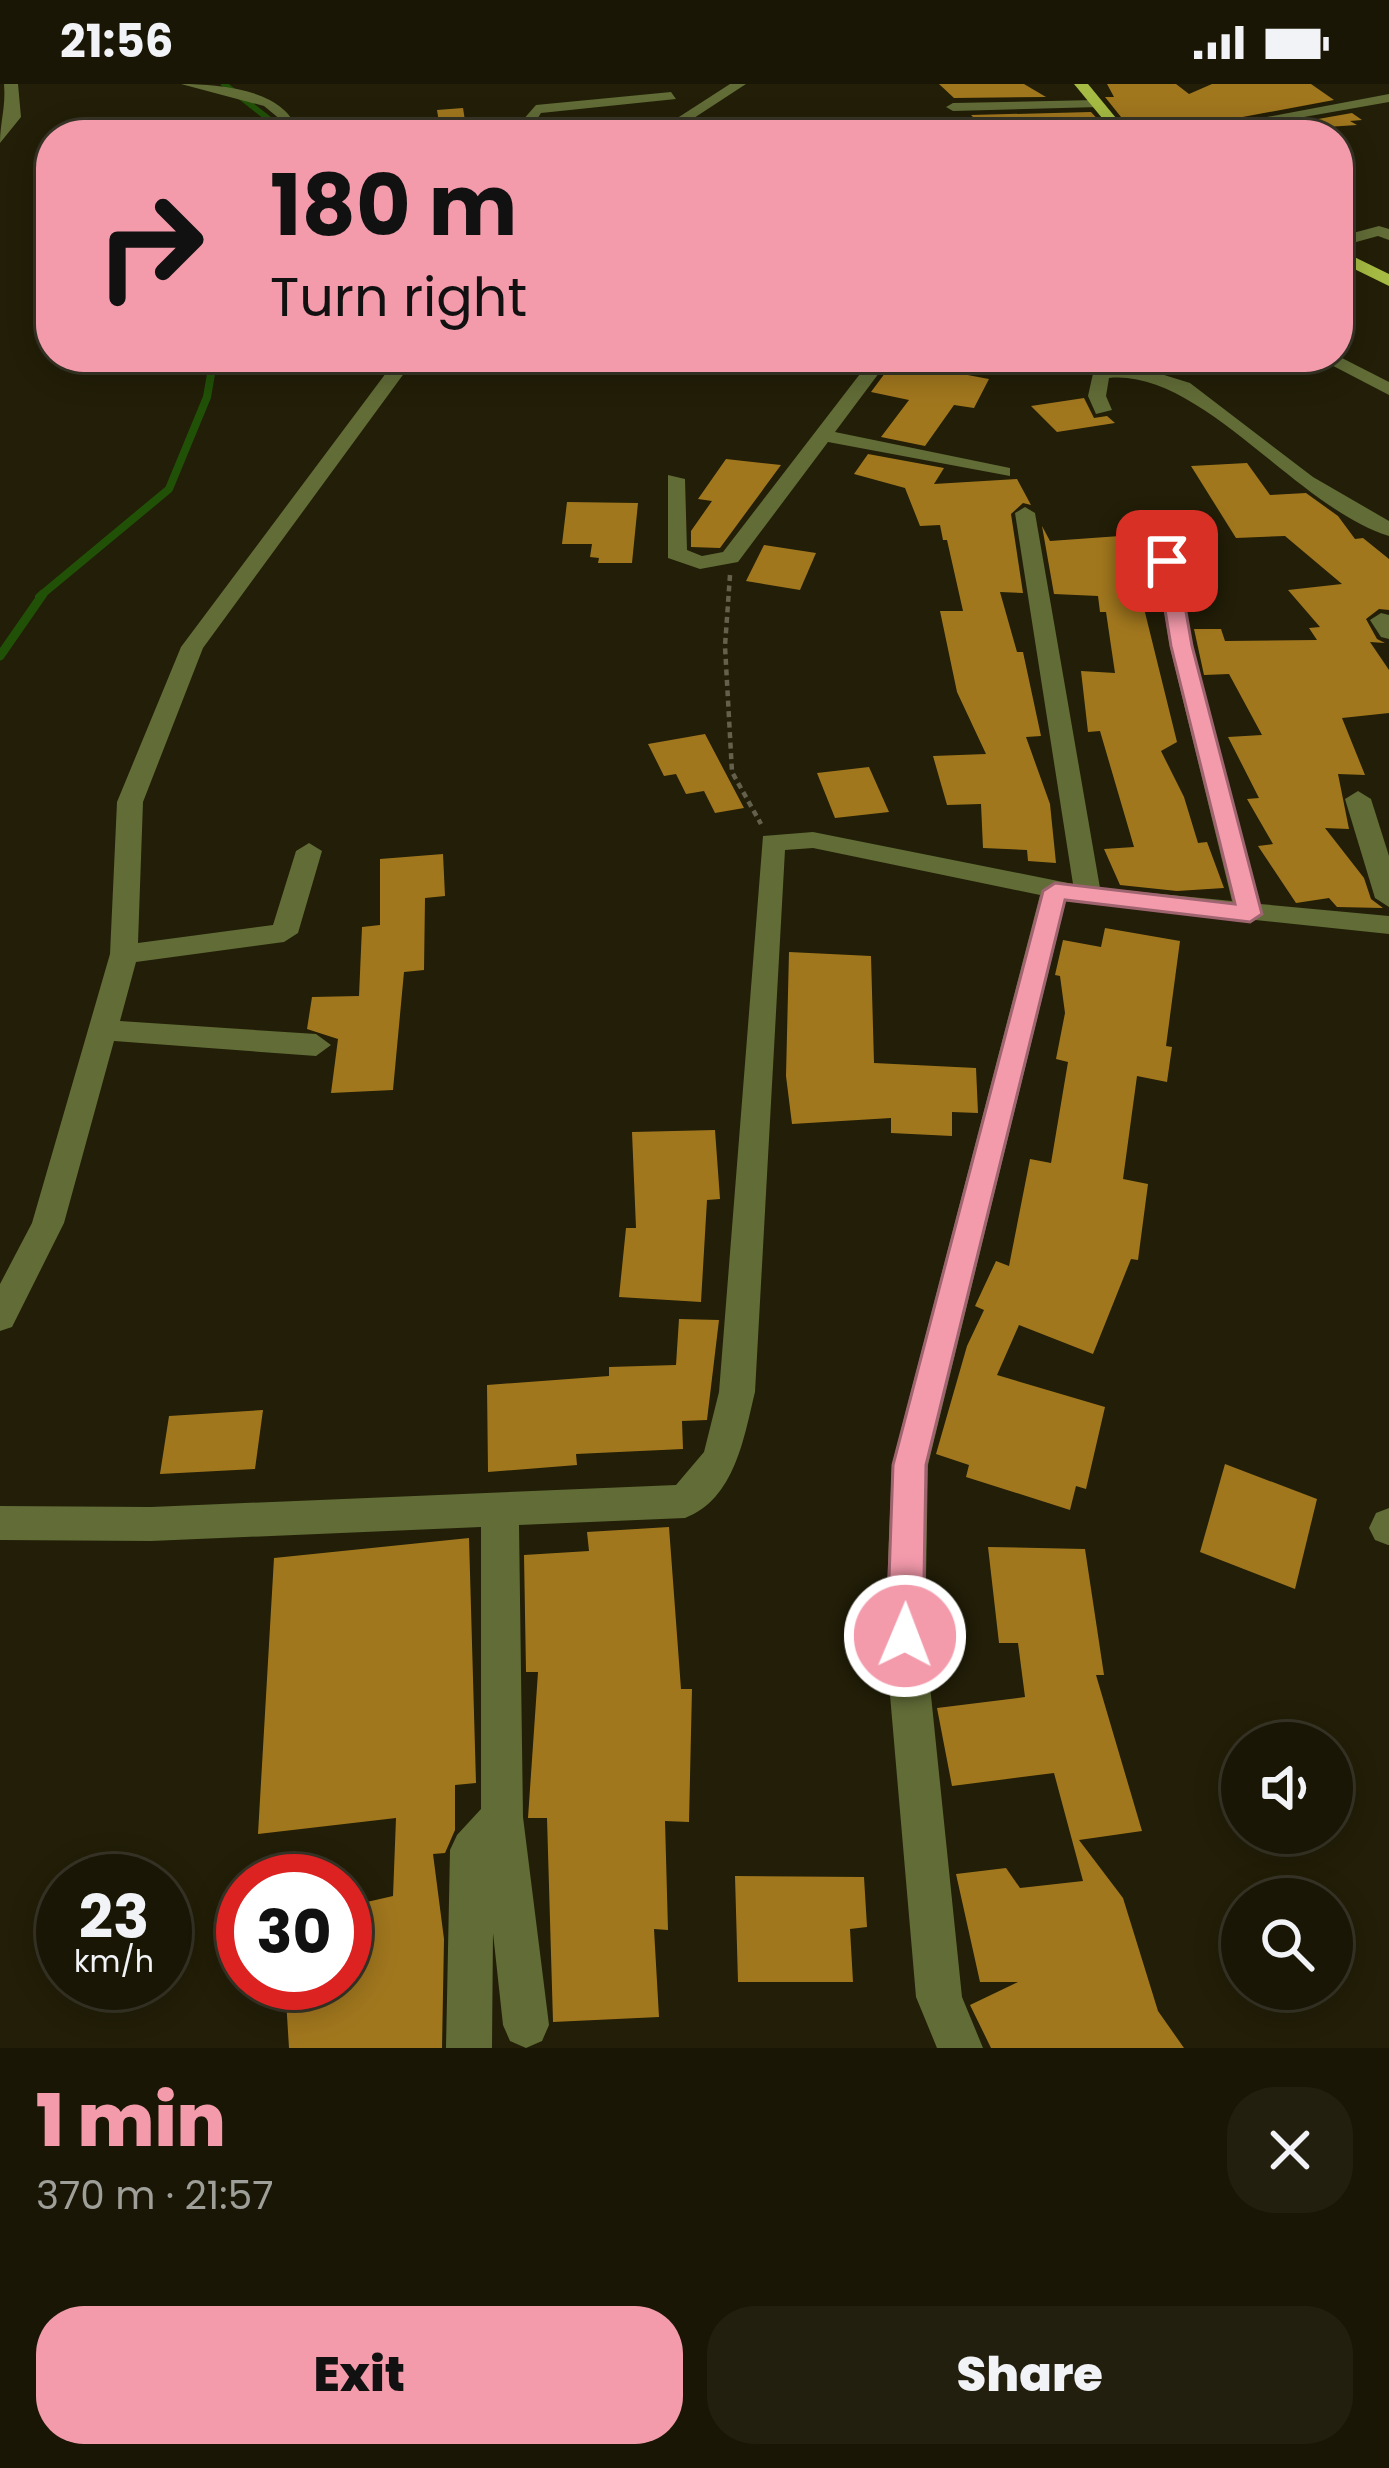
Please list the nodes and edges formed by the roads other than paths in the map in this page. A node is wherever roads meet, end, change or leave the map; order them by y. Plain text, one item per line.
1 (10, 84) edge
2 (188, 84) edge
3 (721, 84) edge
4 (740, 84) edge
5 (1081, 84) edge
6 (572, 87) dead end
7 (671, 96) junction
8 (1389, 98) edge
9 (631, 100) junction
10 (1095, 104) junction
11 (953, 107) dead end
12 (288, 120) edge
13 (529, 120) edge
14 (665, 120) edge
15 (683, 120) edge
16 (1109, 120) edge
17 (1264, 120) edge
18 (0, 139) edge
19 (1389, 235) edge
20 (1353, 238) edge
21 (1353, 262) edge
22 (1389, 281) edge
23 (1353, 371) edge
24 (396, 372) edge
25 (871, 372) edge
26 (1116, 372) edge
27 (1142, 372) edge
28 (1389, 389) edge
29 (1103, 410) dead end
30 (824, 435) junction
31 (1003, 472) dead end
32 (675, 479) dead end
33 (1025, 513) dead end
34 (1389, 530) edge
35 (1167, 561) dead end
36 (1358, 799) dead end
37 (310, 850) dead end
38 (1071, 894) junction
39 (1389, 898) edge
40 (1250, 914) junction
41 (1389, 925) edge
42 (124, 954) junction
43 (103, 1030) junction
44 (316, 1045) dead end
45 (0, 1317) edge
46 (500, 1509) junction
47 (0, 1523) edge
48 (502, 1817) junction
49 (526, 2025) dead end
50 (469, 2048) edge
51 (960, 2048) edge

1 - 18 street
2 - 12 street
3 - 7 street
4 - 15 street
5 - 10 main road
6 - 9 street
7 - 9 street
7 - 14 street
8 - 17 street
9 - 13 street
10 - 11 street
10 - 16 main road
19 - 20 street
21 - 22 main road
23 - 28 street
24 - 42 street
25 - 30 street
26 - 29 street
27 - 34 street
30 - 31 street
30 - 32 street
33 - 38 street
35 - 40 street
36 - 39 street
37 - 42 street
38 - 40 street
38 - 46 street
38 - 51 street
40 - 41 street
42 - 43 street
43 - 44 street
43 - 45 street
46 - 47 street
46 - 48 street
48 - 49 street
48 - 50 street

